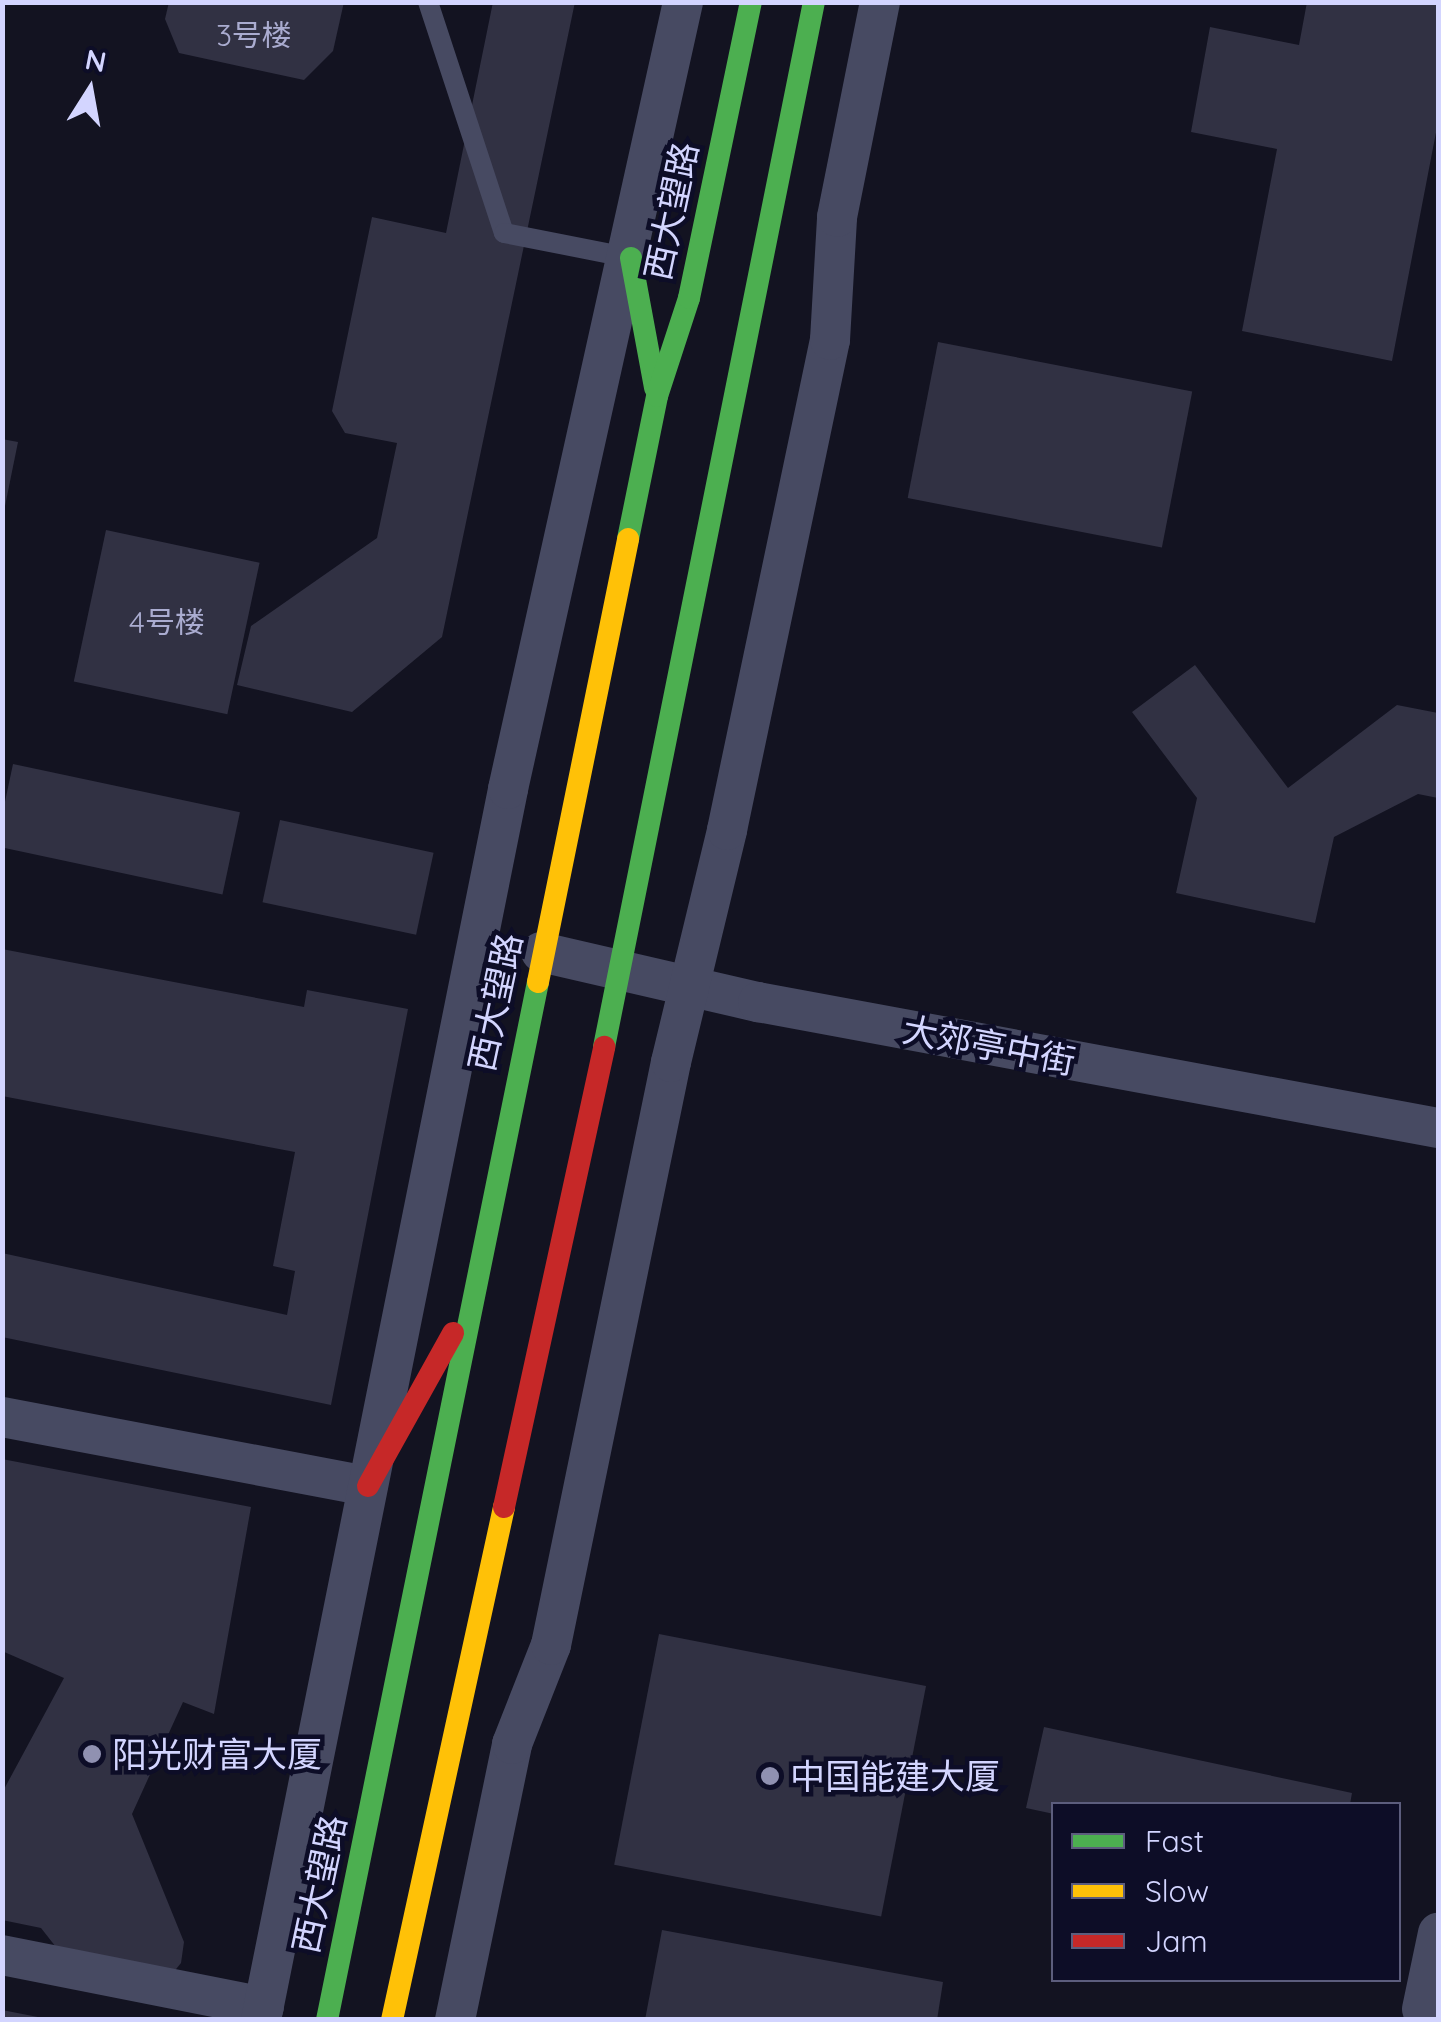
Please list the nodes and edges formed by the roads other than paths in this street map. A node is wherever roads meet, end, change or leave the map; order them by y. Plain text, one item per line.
1 (428, 2) edge
2 (683, 2) edge
3 (751, 2) edge
4 (814, 2) edge
5 (880, 2) edge
6 (631, 258) junction
7 (657, 396) junction
8 (541, 952) junction
9 (622, 972) junction
10 (689, 987) junction
11 (1438, 1128) edge
12 (466, 1308) junction
13 (2, 1417) edge
14 (368, 1486) junction
15 (1438, 1933) edge
16 (2, 1955) edge
17 (1422, 2009) dead end
18 (262, 2013) edge
19 (327, 2020) edge
20 (392, 2020) edge
21 (454, 2020) edge

1 - 6 lane
2 - 6 street
3 - 7 main road, 西大望路
4 - 9 main road
5 - 10 street
6 - 7 main road
6 - 14 street
7 - 8 main road, 西大望路
8 - 9 street, 大郊亭中街
8 - 12 main road, 西大望路
9 - 10 street, 大郊亭中街
9 - 20 main road
10 - 11 street, 大郊亭中街
10 - 21 street
12 - 14 main road
12 - 19 main road, 西大望路
13 - 14 street
14 - 18 street
15 - 17 street
16 - 18 street

